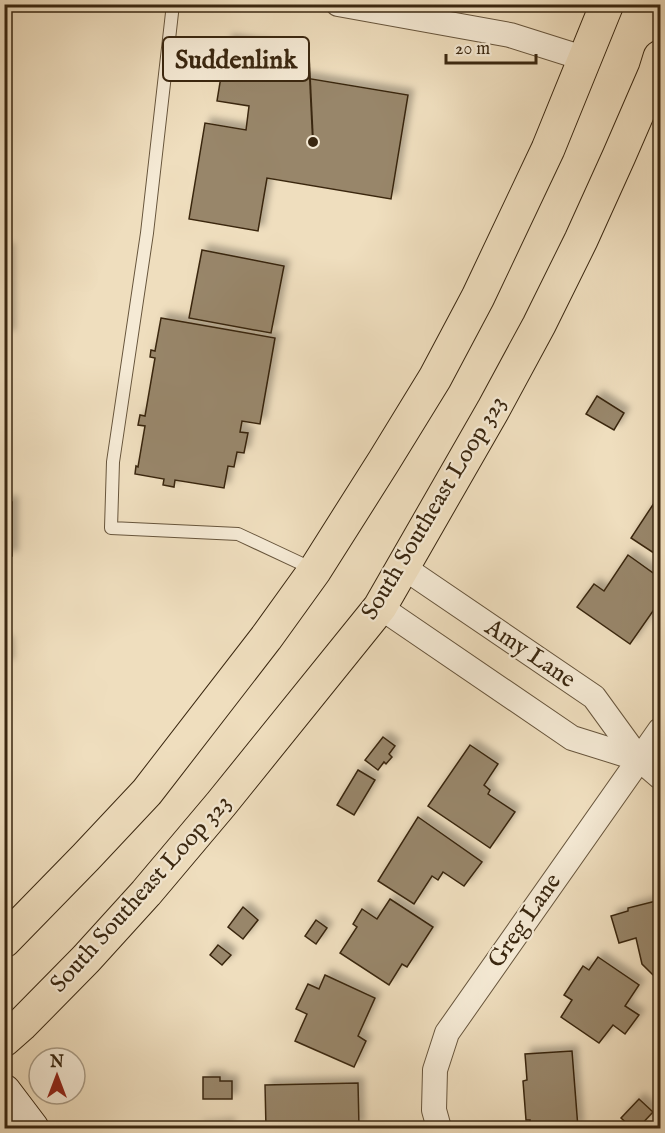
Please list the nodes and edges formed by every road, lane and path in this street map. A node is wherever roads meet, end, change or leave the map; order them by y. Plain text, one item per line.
1 (173, 4) edge
2 (607, 4) edge
3 (344, 5) edge
4 (660, 57) edge
5 (586, 59) junction
6 (403, 567) junction
7 (315, 570) junction
8 (380, 607) junction
9 (660, 730) edge
10 (639, 759) junction
11 (660, 777) edge
12 (4, 941) edge
13 (4, 1041) edge
14 (4, 1090) edge
15 (32, 1128) edge
16 (439, 1128) edge

1 - 7 lane
2 - 5 highway
3 - 5 street
4 - 6 highway, South Southeast Loop 323
5 - 7 highway
6 - 8 highway, South Southeast Loop 323
6 - 10 street, Amy Lane
7 - 12 highway
8 - 10 street, Amy Lane
8 - 13 highway, South Southeast Loop 323
9 - 10 street, Greg Lane
10 - 11 street, Amy Lane
10 - 16 street, Greg Lane
14 - 15 main road

